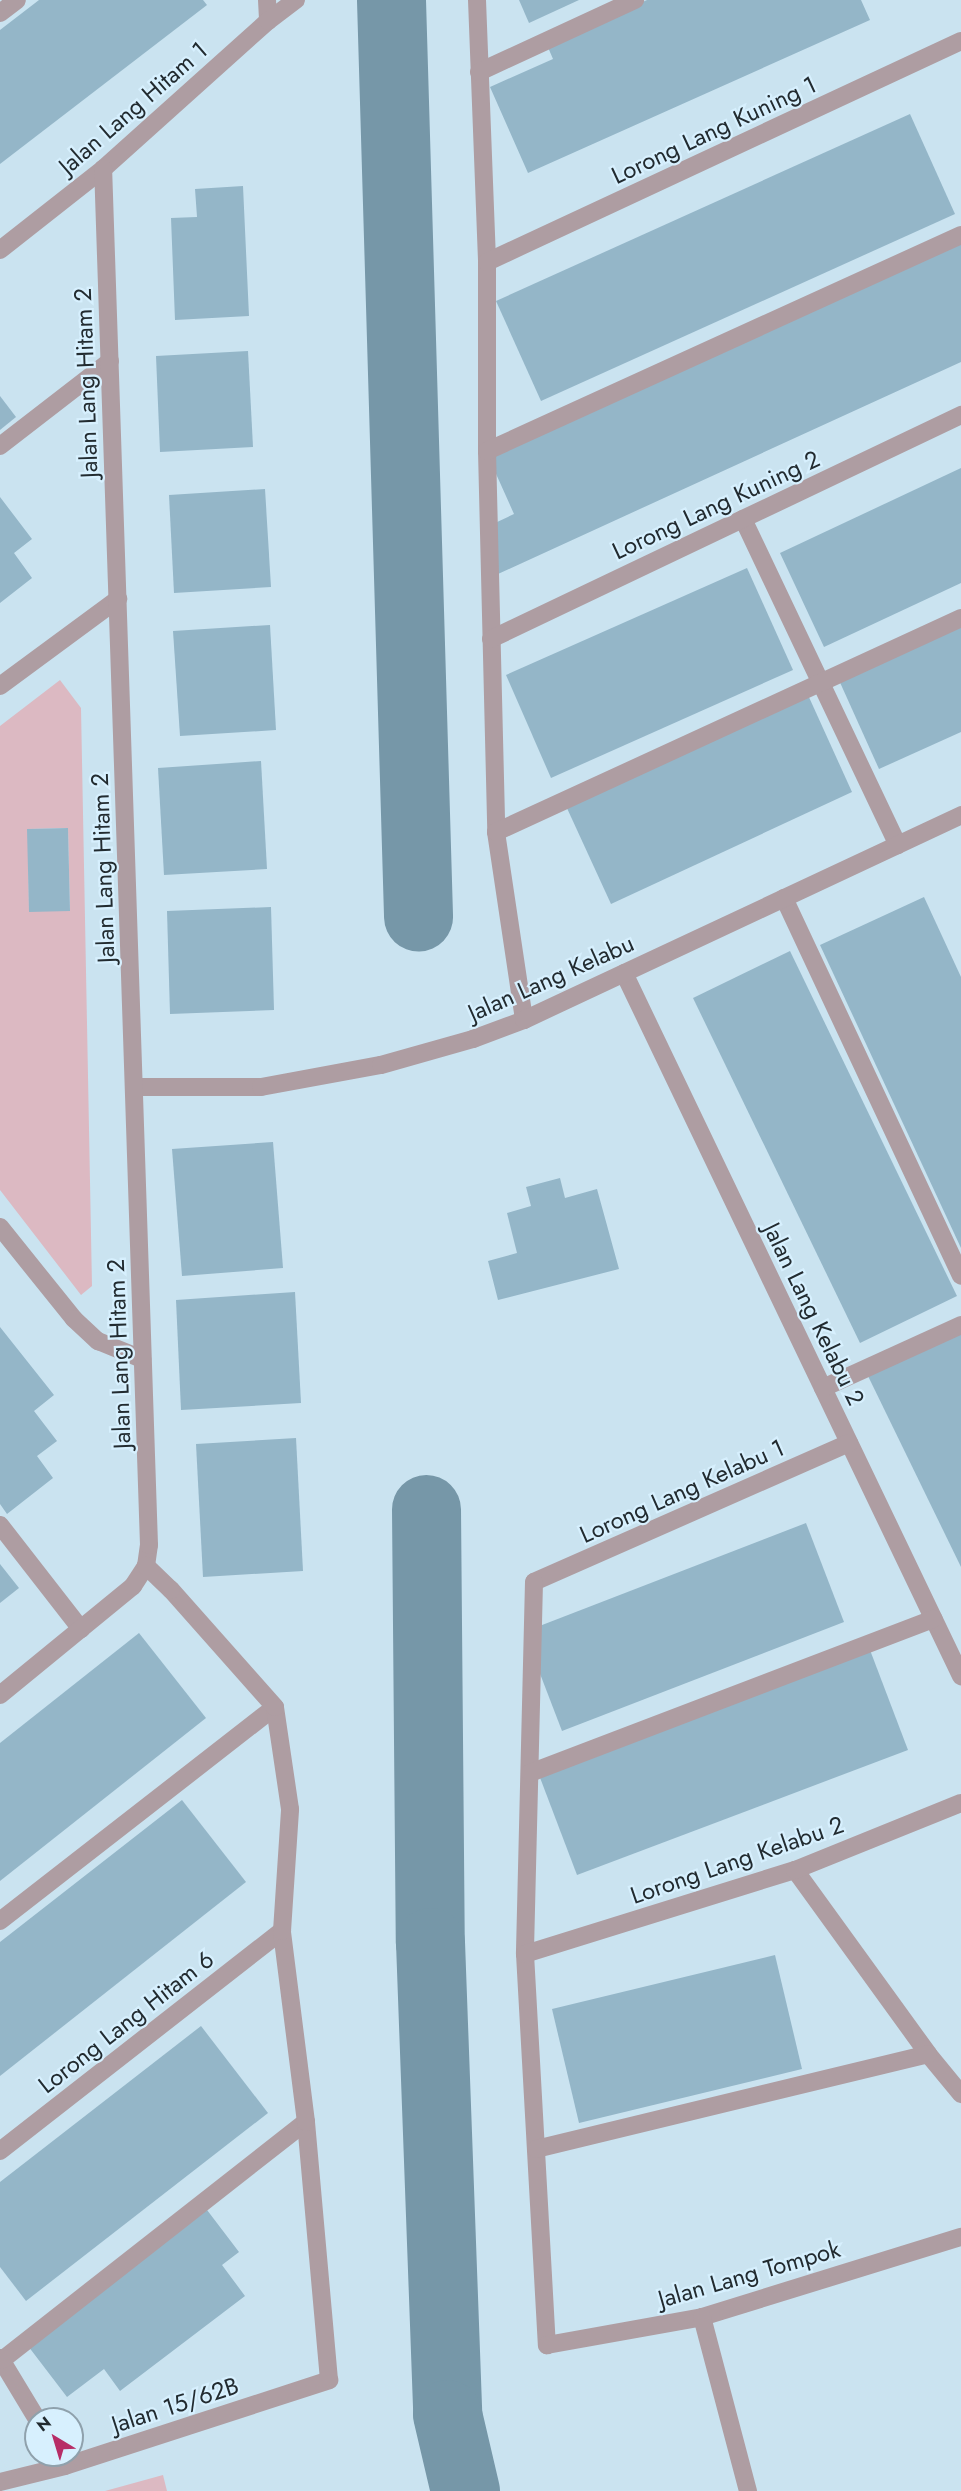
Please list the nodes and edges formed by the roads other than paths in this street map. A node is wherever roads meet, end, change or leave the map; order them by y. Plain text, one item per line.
1 (17, 0) edge
2 (267, 0) edge
3 (296, 0) edge
4 (477, 0) edge
5 (635, 0) edge
6 (0, 13) edge
7 (268, 21) junction
8 (961, 41) edge
9 (479, 72) junction
10 (103, 169) junction
11 (961, 235) edge
12 (0, 248) edge
13 (487, 262) junction
14 (110, 361) junction
15 (961, 415) edge
16 (0, 446) edge
17 (487, 451) junction
18 (743, 519) junction
19 (118, 599) junction
20 (961, 618) edge
21 (491, 639) junction
22 (820, 682) junction
23 (0, 686) edge
24 (959, 821) edge
25 (496, 832) junction
26 (898, 844) junction
27 (784, 897) junction
28 (624, 973) junction
29 (524, 1020) junction
30 (134, 1087) junction
31 (0, 1227) edge
32 (961, 1276) edge
33 (961, 1325) edge
34 (142, 1359) junction
35 (823, 1388) junction
36 (849, 1443) junction
37 (0, 1525) edge
38 (146, 1566) junction
39 (934, 1618) junction
40 (81, 1629) junction
41 (961, 1676) edge
42 (0, 1695) edge
43 (275, 1707) junction
44 (530, 1773) junction
45 (961, 1803) edge
46 (795, 1870) junction
47 (0, 1921) edge
48 (282, 1931) junction
49 (525, 1954) junction
50 (928, 2054) junction
51 (961, 2094) edge
52 (306, 2122) junction
53 (536, 2149) junction
54 (0, 2151) edge
55 (961, 2237) edge
56 (702, 2317) junction
57 (1, 2359) edge
58 (30, 2407) edge
59 (84, 2454) edge
60 (44, 2467) edge
61 (0, 2482) edge
62 (748, 2491) edge

1 - 6 street
2 - 7 street
3 - 7 street, Jalan Lang Hitam 1
4 - 9 street
5 - 9 street
7 - 10 street, Jalan Lang Hitam 1
8 - 13 street, Lorong Lang Kuning 1
9 - 13 street
10 - 12 street, Jalan Lang Hitam 1
10 - 14 street, Jalan Lang Hitam 2
11 - 17 street
13 - 17 street
14 - 16 street
14 - 19 street, Jalan Lang Hitam 2
15 - 18 street, Lorong Lang Kuning 2
17 - 21 street
18 - 21 street, Lorong Lang Kuning 2
18 - 22 street
19 - 23 street
19 - 30 street, Jalan Lang Hitam 2
20 - 22 street
21 - 25 street
22 - 25 street
22 - 26 street
24 - 26 street, Jalan Lang Kelabu
25 - 29 street
26 - 27 street, Jalan Lang Kelabu
27 - 28 street, Jalan Lang Kelabu
27 - 32 street
28 - 29 street, Jalan Lang Kelabu
28 - 35 street, Jalan Lang Kelabu 2
29 - 30 street, Jalan Lang Kelabu
30 - 34 street, Jalan Lang Hitam 2
31 - 34 street
33 - 35 street
34 - 38 street, Jalan Lang Hitam 2
35 - 36 street, Jalan Lang Kelabu 2
36 - 39 street, Jalan Lang Kelabu 2
36 - 44 street, Lorong Lang Kelabu 1
37 - 40 street
38 - 40 street
38 - 43 street
39 - 41 street, Jalan Lang Kelabu 2
39 - 44 street
40 - 42 street
43 - 47 street
43 - 48 street
44 - 49 street
45 - 46 street, Lorong Lang Kelabu 2
46 - 49 street, Lorong Lang Kelabu 2
46 - 50 street
48 - 52 street
48 - 54 street, Lorong Lang Hitam 6
49 - 53 street
50 - 51 street
50 - 53 street
52 - 57 street
52 - 59 street, Jalan 15/62B
53 - 56 street, Jalan Lang Tompok
55 - 56 street, Jalan Lang Tompok
56 - 62 street
57 - 58 street
60 - 61 street, Jalan 15/62B

